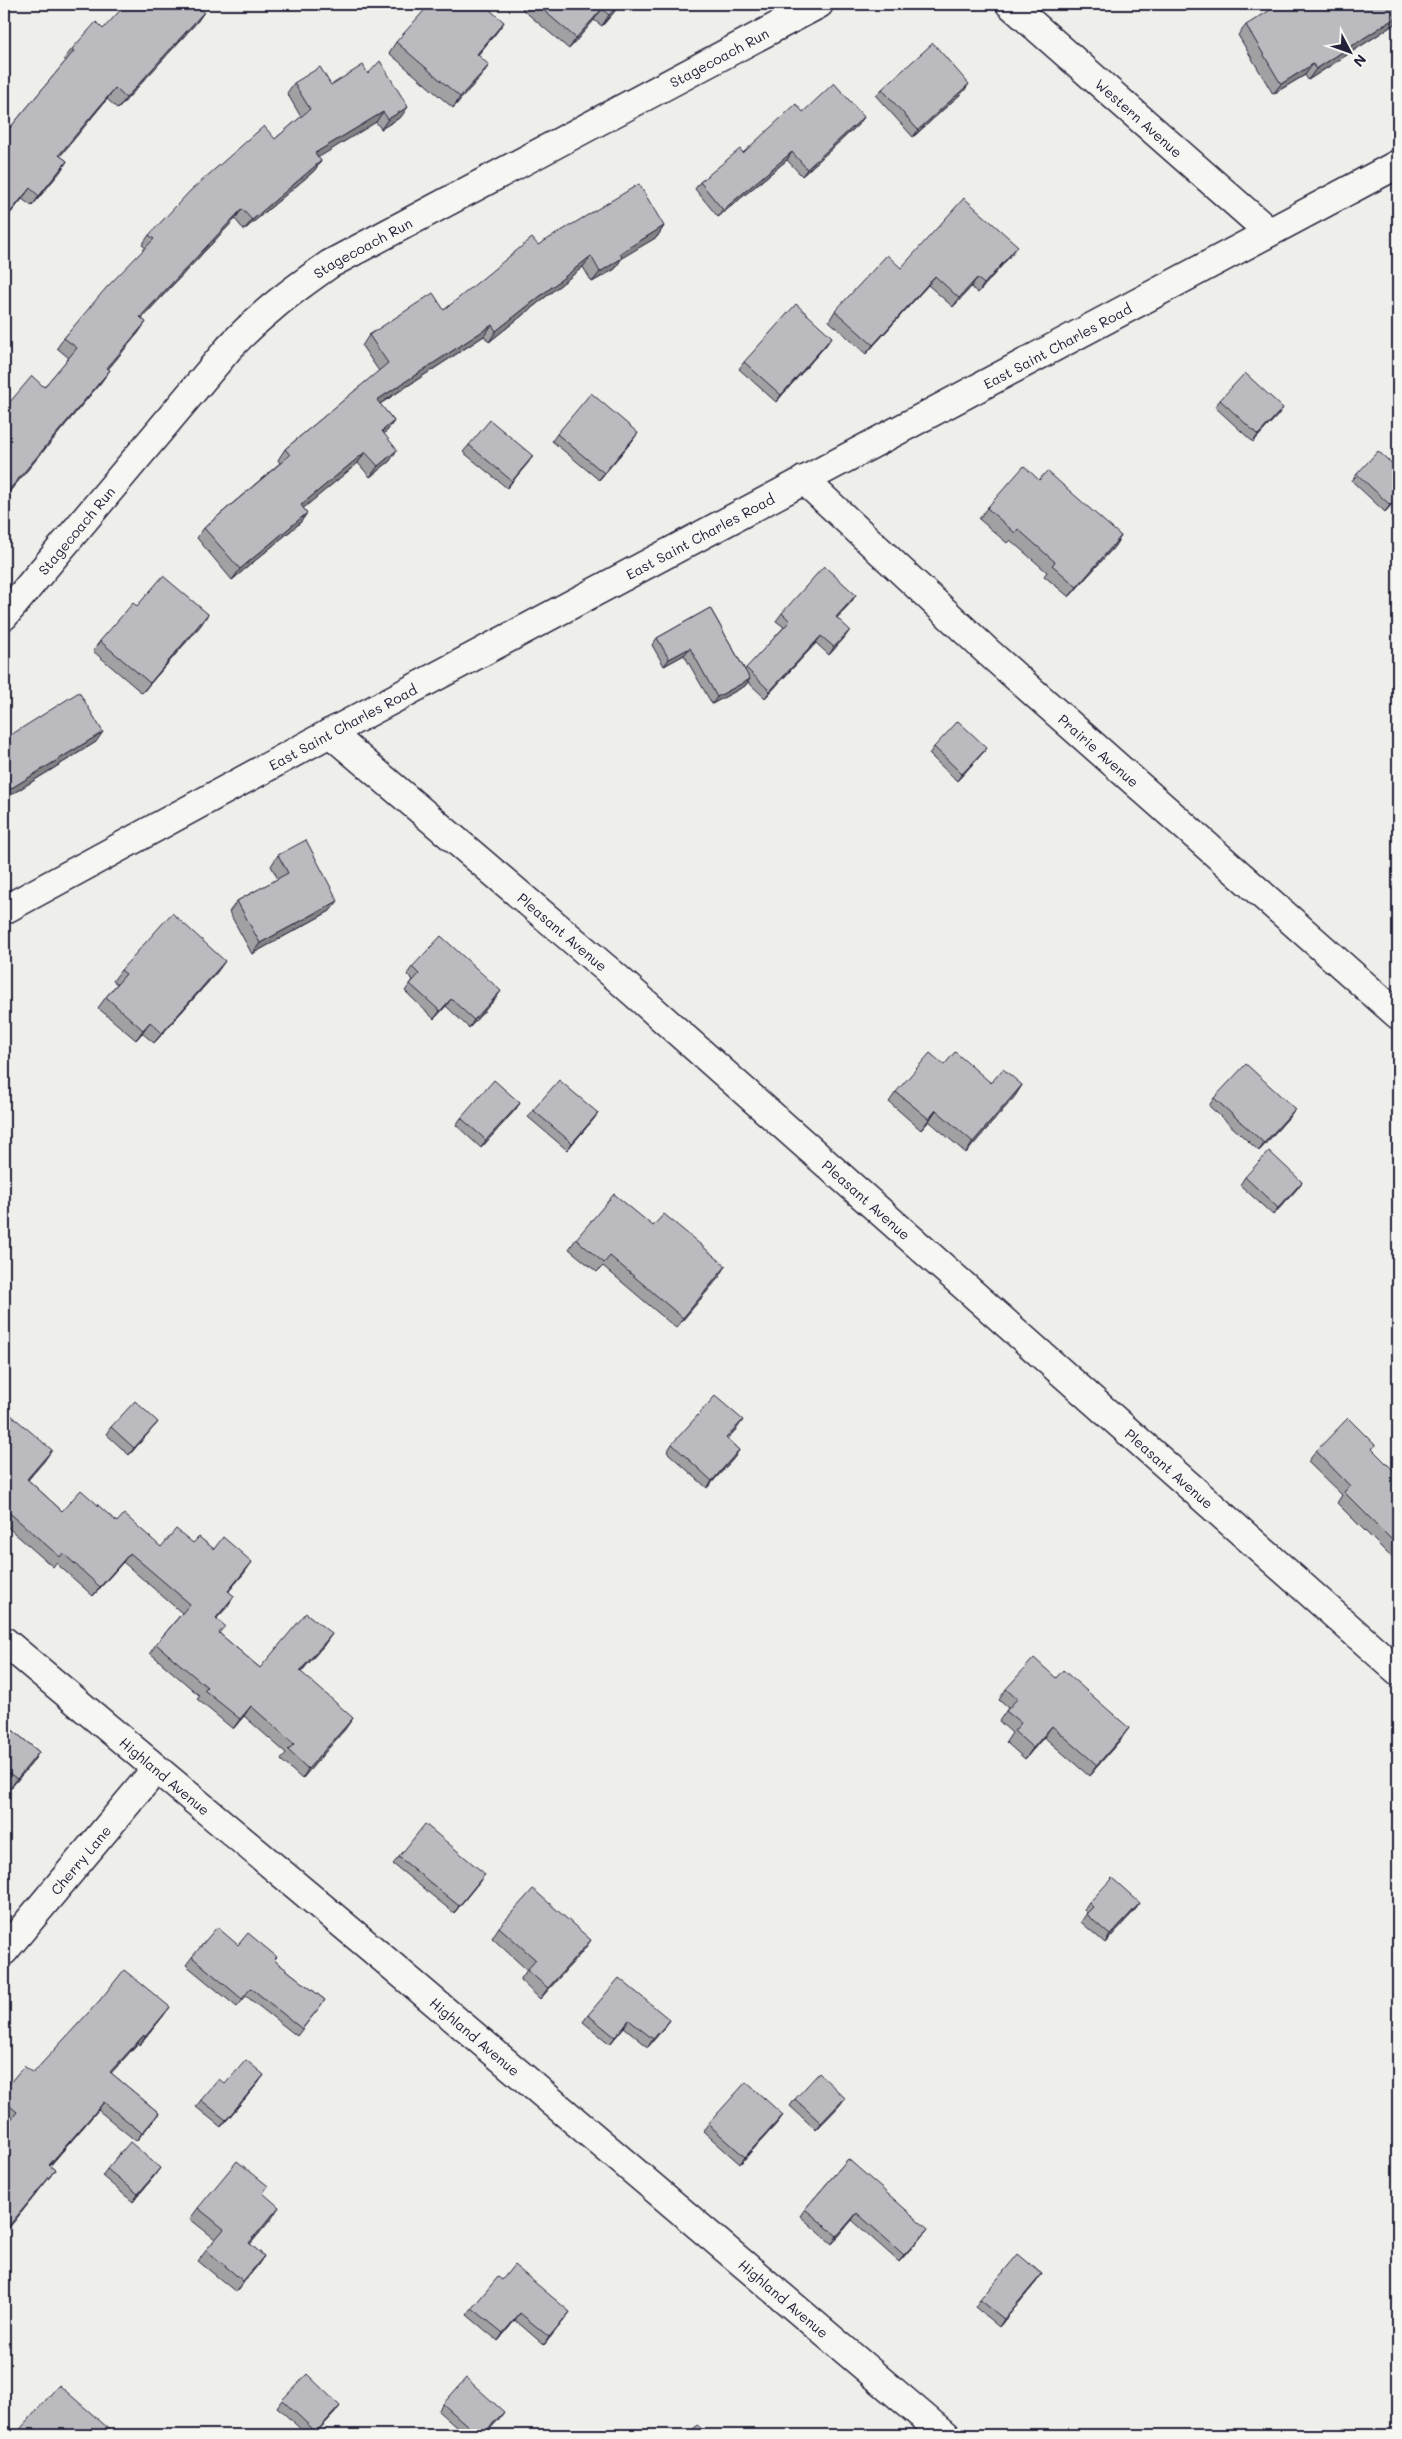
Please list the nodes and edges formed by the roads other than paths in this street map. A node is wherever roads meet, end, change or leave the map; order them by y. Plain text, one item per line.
1 (819, 4) edge
2 (1010, 4) edge
3 (1398, 164) edge
4 (1269, 232) junction
5 (804, 480) junction
6 (4, 616) edge
7 (330, 733) junction
8 (4, 910) edge
9 (1398, 1015) edge
10 (4, 1640) edge
11 (1398, 1671) edge
12 (156, 1769) junction
13 (4, 1951) edge
14 (945, 2435) edge

1 - 6 street, Stagecoach Run
2 - 4 street, Western Avenue
3 - 4 street, East Saint Charles Road
4 - 5 street, East Saint Charles Road
5 - 7 street, East Saint Charles Road
5 - 9 street, Prairie Avenue
7 - 8 street, East Saint Charles Road
7 - 11 street, Pleasant Avenue
10 - 12 street, Highland Avenue
12 - 13 street, Cherry Lane
12 - 14 street, Highland Avenue

